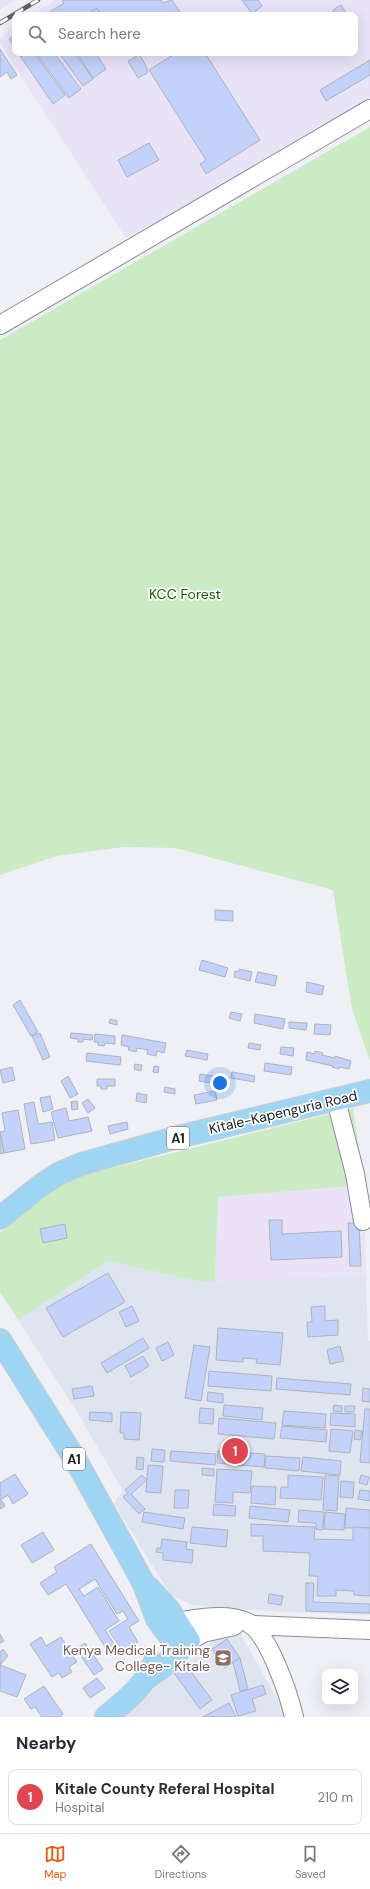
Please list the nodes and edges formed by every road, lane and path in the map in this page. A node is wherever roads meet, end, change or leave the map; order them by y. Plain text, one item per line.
1 (370, 109) edge
2 (0, 325) edge
3 (370, 1092) edge
4 (336, 1100) junction
5 (0, 1218) edge
6 (363, 1221) dead end
7 (0, 1340) edge
8 (247, 1623) junction
9 (171, 1627) junction
10 (370, 1630) edge
11 (184, 1645) junction
12 (147, 1678) junction
13 (106, 1717) edge
14 (294, 1717) edge

1 - 2 street
3 - 4 highway, Kitale-Kapenguria Road / A1
4 - 5 highway, Kitale-Kapenguria Road / A1
4 - 6 street
7 - 9 highway, A1
8 - 9 street
8 - 10 street
8 - 11 street
8 - 14 street
9 - 11 highway, A1
9 - 12 highway
11 - 12 highway
12 - 13 highway

